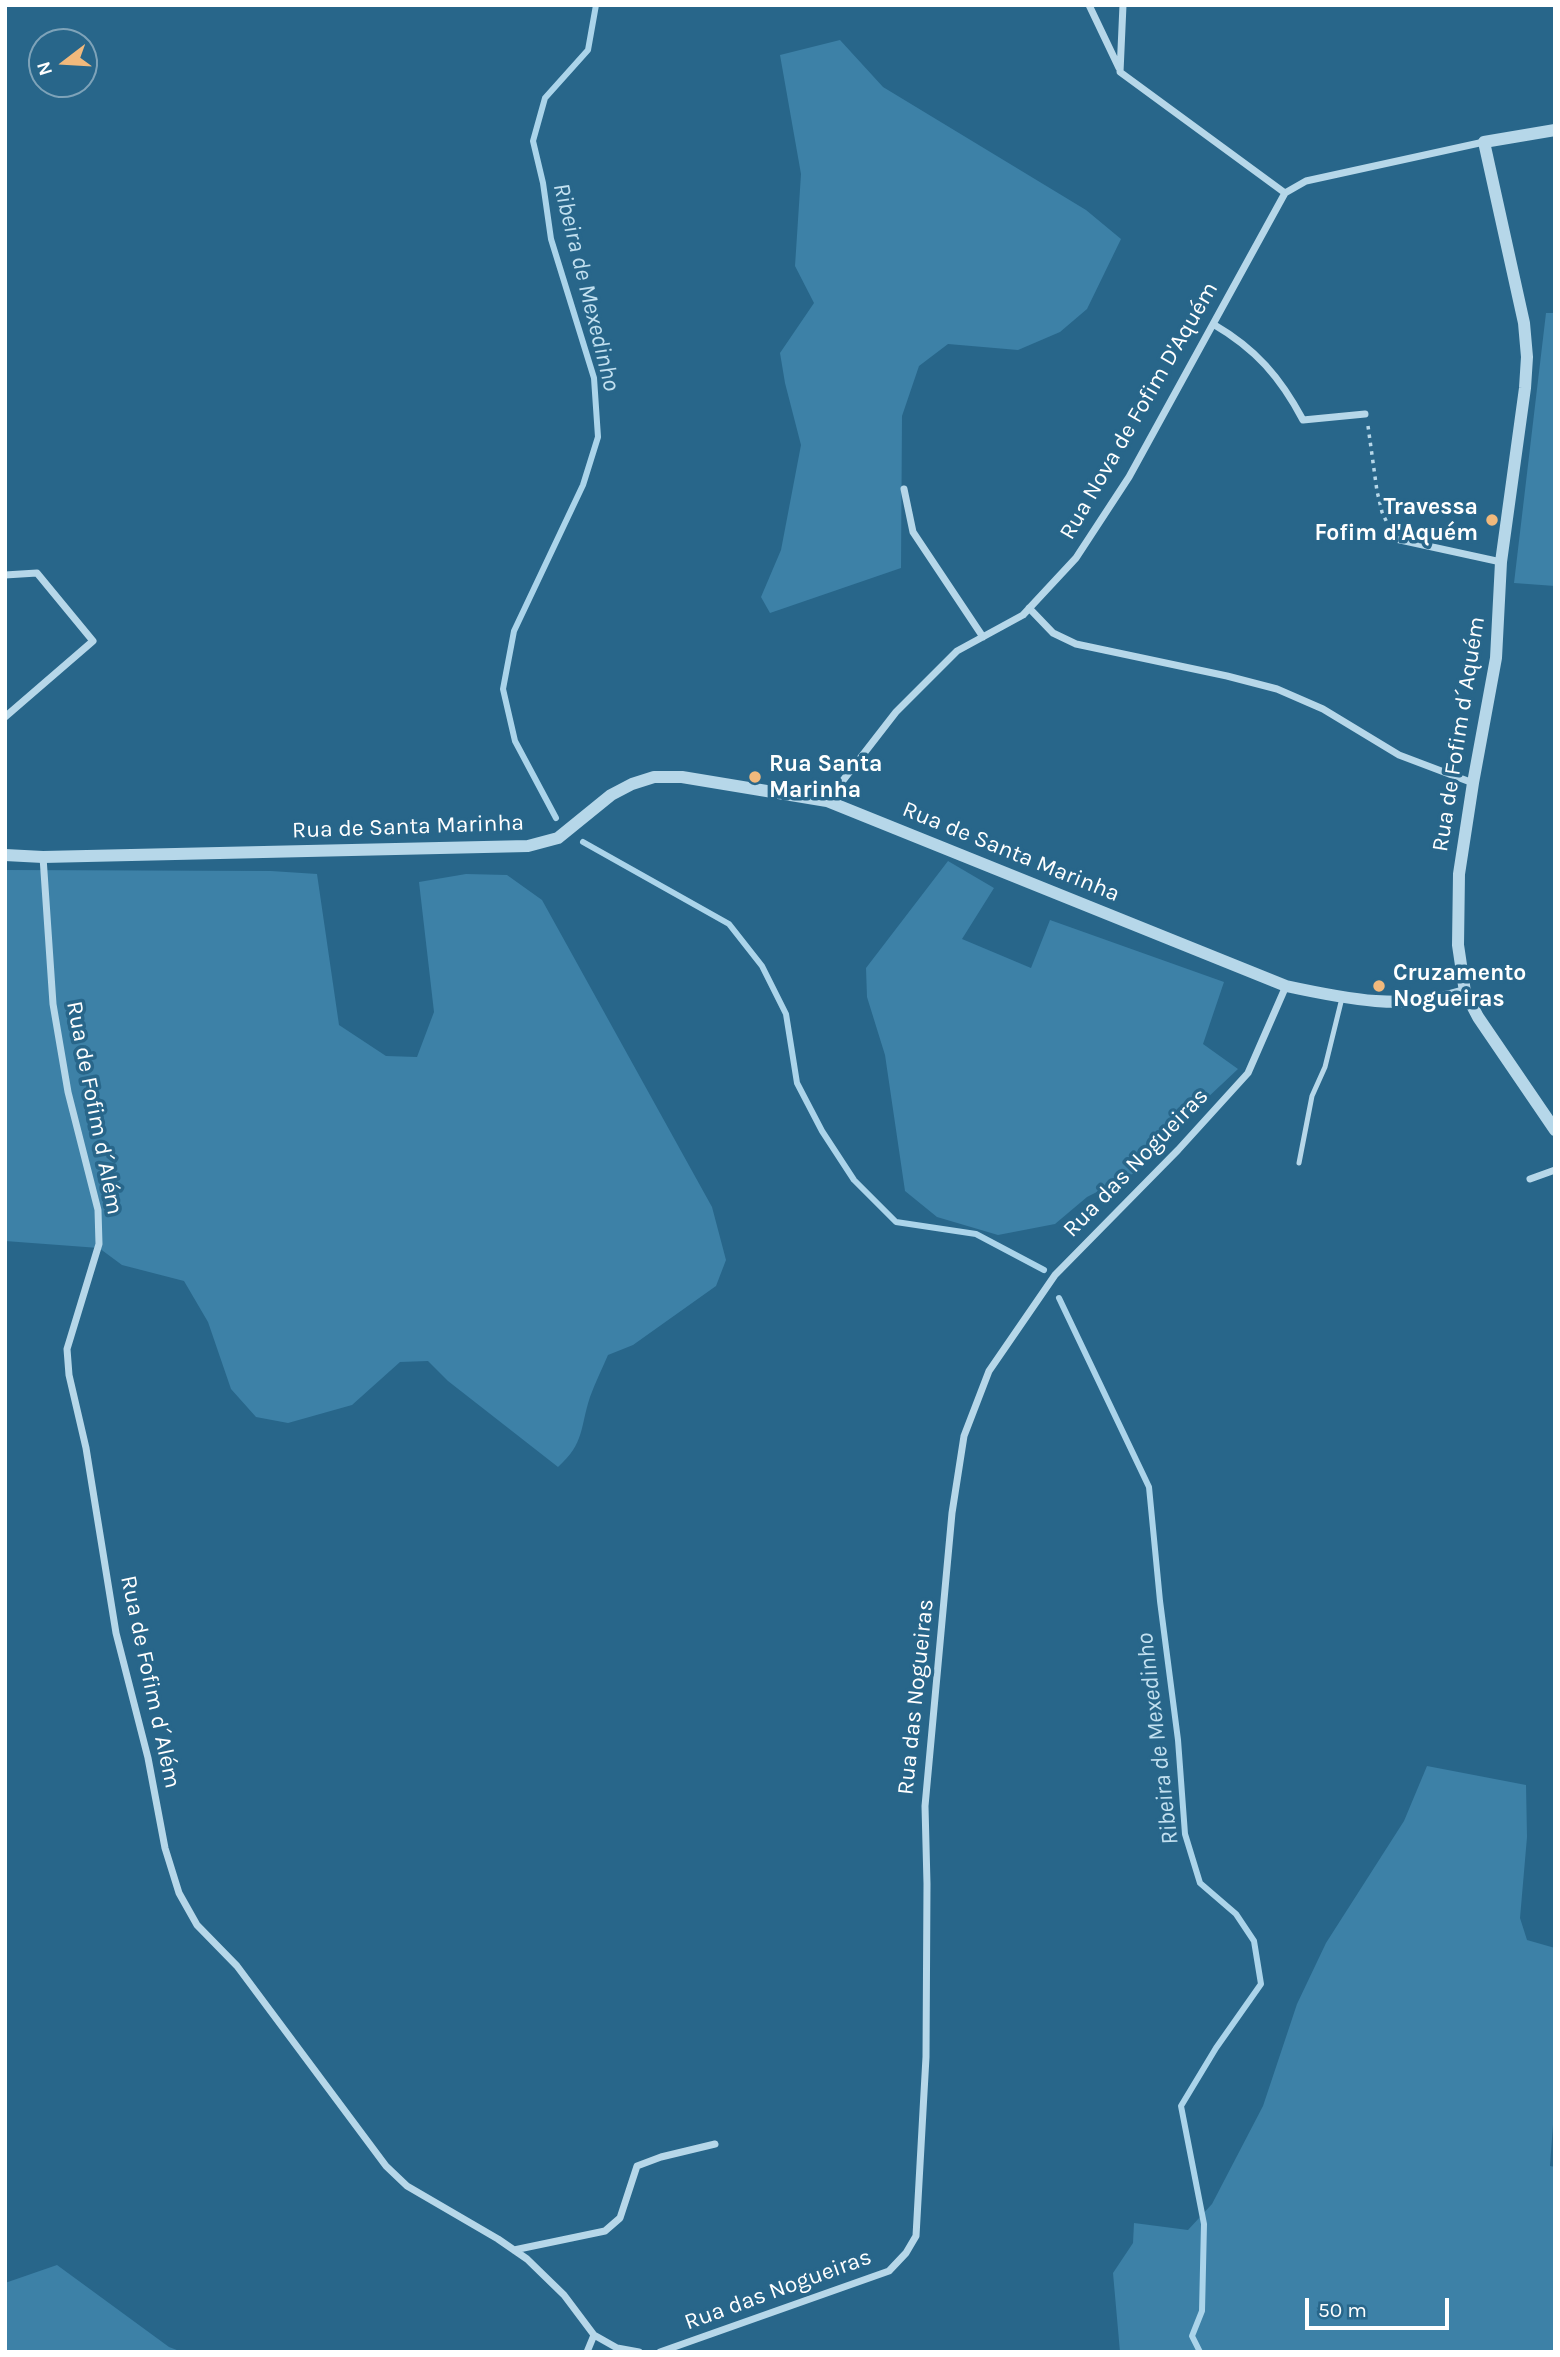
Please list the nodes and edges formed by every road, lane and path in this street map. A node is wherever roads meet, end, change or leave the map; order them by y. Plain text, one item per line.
1 (1089, 5) edge
2 (1123, 5) edge
3 (1121, 72) junction
4 (1555, 130) edge
5 (1484, 142) junction
6 (1285, 193) junction
7 (1213, 324) junction
8 (1365, 414) joint
9 (904, 489) dead end
10 (1391, 538) joint
11 (1501, 562) junction
12 (5, 575) edge
13 (1029, 608) junction
14 (983, 637) junction
15 (5, 718) edge
16 (1473, 783) junction
17 (827, 801) junction
18 (5, 855) edge
19 (43, 857) junction
20 (1286, 986) junction
21 (1465, 992) junction
22 (1342, 998) junction
23 (1555, 1130) edge
24 (1299, 1163) dead end
25 (1555, 1170) edge
26 (1530, 1179) dead end
27 (715, 2144) dead end
28 (514, 2250) junction
29 (594, 2335) junction
30 (587, 2352) edge
31 (639, 2352) edge
32 (660, 2352) edge

1 - 3 street
2 - 3 street
3 - 6 street
4 - 5 street
5 - 6 street
5 - 11 street, Rua de Fofim d´Aquém
6 - 7 street, Rua Nova de Fofim D'Aquém
7 - 8 street
7 - 13 street, Rua Nova de Fofim D'Aquém
8 - 10 path
9 - 14 street
10 - 11 street
11 - 16 street, Rua de Fofim d´Aquém
12 - 15 street
13 - 14 street, Rua Nova de Fofim D'Aquém
13 - 16 street
14 - 17 street, Rua Nova de Fofim D'Aquém
16 - 21 street, Rua de Fofim d´Aquém
17 - 19 street, Rua de Santa Marinha
17 - 20 street, Rua de Santa Marinha
18 - 19 street, Rua de Santa Marinha
19 - 28 street, Rua de Fofim d´Além
20 - 22 street, Rua de Santa Marinha
20 - 32 street, Rua das Nogueiras
21 - 22 street, Rua de Santa Marinha
21 - 23 street, Rua de Fofim d´Aquém
22 - 24 lane
25 - 26 street
27 - 28 street
28 - 29 street, Rua de Fofim d´Além
29 - 30 street
29 - 31 street

